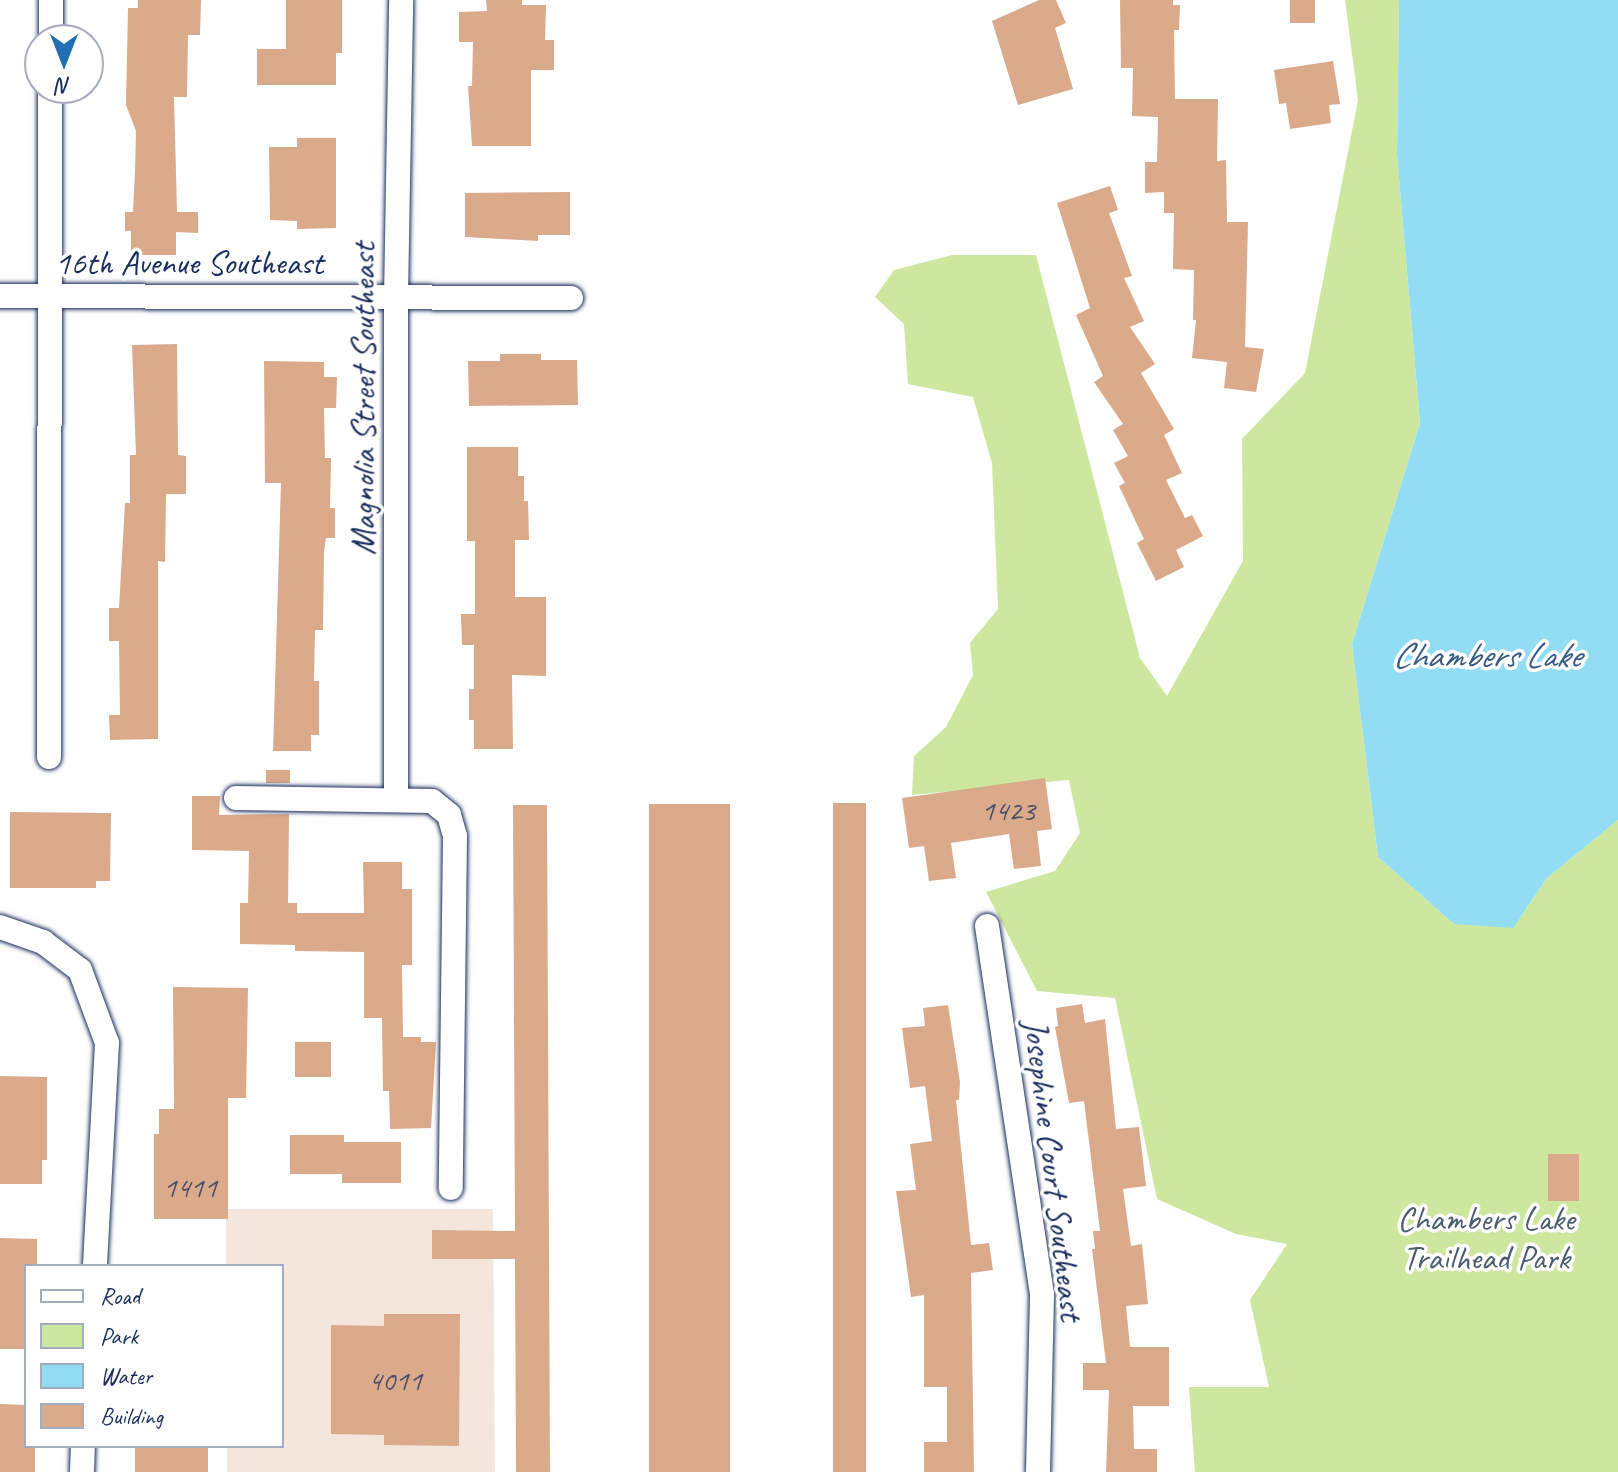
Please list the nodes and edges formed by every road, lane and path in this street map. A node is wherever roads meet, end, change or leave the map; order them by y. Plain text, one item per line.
1 (51, 0) edge
2 (401, 0) edge
3 (51, 24) edge
4 (50, 104) edge
5 (0, 296) edge
6 (47, 296) junction
7 (396, 298) junction
8 (571, 298) dead end
9 (49, 757) dead end
10 (236, 798) dead end
11 (396, 799) junction
12 (987, 926) dead end
13 (0, 927) edge
14 (451, 1188) dead end
15 (95, 1264) edge
16 (83, 1448) edge
17 (82, 1472) edge
18 (1038, 1472) edge

1 - 3 street
2 - 7 street, Magnolia Street Southeast
4 - 6 street
5 - 6 street, 16th Avenue Southeast
6 - 7 street, 16th Avenue Southeast
6 - 9 street
7 - 8 street, 16th Avenue Southeast
7 - 11 street, Magnolia Street Southeast
10 - 11 street
11 - 14 street
12 - 18 street, Josephine Court Southeast
13 - 15 street
16 - 17 street

